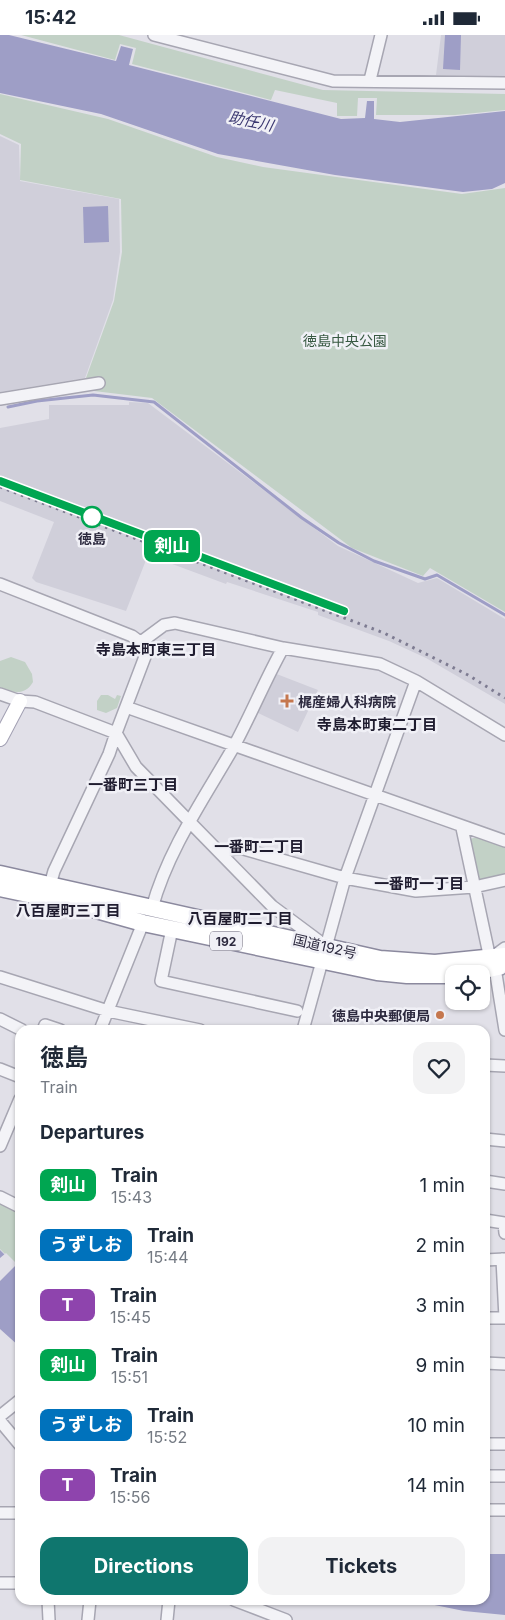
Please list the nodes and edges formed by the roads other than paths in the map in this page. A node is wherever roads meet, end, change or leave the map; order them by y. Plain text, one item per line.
1 (154, 35) edge
2 (381, 35) edge
3 (370, 80) junction
4 (505, 83) edge
5 (99, 383) dead end
6 (0, 399) edge
7 (0, 584) edge
8 (141, 642) junction
9 (282, 648) junction
10 (416, 681) junction
11 (0, 694) edge
12 (20, 701) junction
13 (126, 707) junction
14 (116, 733) junction
15 (505, 735) edge
16 (0, 739) edge
17 (234, 746) junction
18 (375, 795) junction
19 (190, 819) junction
20 (462, 828) junction
21 (505, 841) edge
22 (221, 853) junction
23 (0, 874) edge
24 (345, 878) junction
25 (505, 881) edge
26 (50, 885) junction
27 (474, 887) junction
28 (0, 888) edge
29 (152, 909) junction
30 (143, 923) junction
31 (172, 929) junction
32 (505, 948) edge
33 (324, 953) junction
34 (500, 964) edge
35 (445, 975) edge
36 (0, 977) edge
37 (108, 1011) junction
38 (297, 1011) dead end
39 (0, 1019) edge
40 (102, 1025) edge
41 (176, 1025) edge
42 (305, 1025) edge
43 (15, 1026) edge
44 (505, 1030) edge
45 (490, 1065) edge
46 (505, 1066) edge
47 (0, 1069) edge
48 (15, 1075) edge
49 (15, 1111) edge
50 (490, 1140) edge
51 (505, 1141) edge
52 (0, 1146) edge
53 (490, 1182) edge
54 (505, 1185) edge
55 (0, 1197) edge
56 (15, 1204) edge
57 (490, 1221) edge
58 (505, 1233) edge
59 (503, 1259) edge
60 (490, 1260) edge
61 (490, 1318) edge
62 (505, 1318) edge
63 (504, 1325) edge
64 (490, 1363) edge
65 (505, 1364) edge
66 (15, 1404) edge
67 (0, 1416) edge
68 (0, 1421) edge
69 (15, 1439) edge
70 (490, 1444) edge
71 (505, 1444) edge
72 (490, 1476) edge
73 (505, 1476) edge
74 (490, 1510) edge
75 (505, 1510) edge
76 (0, 1513) edge
77 (15, 1513) edge
78 (0, 1583) edge
79 (15, 1583) edge
80 (48, 1605) edge
81 (90, 1605) edge
82 (168, 1605) edge
83 (245, 1605) edge
84 (49, 1620) edge
85 (88, 1620) edge
86 (167, 1620) edge
87 (286, 1620) edge

1 - 3 street
2 - 3 street
3 - 4 street
5 - 6 street
7 - 8 street
8 - 9 street
8 - 13 street
9 - 10 street
9 - 17 street
10 - 15 street
10 - 18 street
11 - 12 street
12 - 14 street
12 - 16 main road
13 - 14 street
13 - 17 street
14 - 19 street
14 - 26 street
17 - 18 street
17 - 19 street
18 - 20 street
18 - 24 street
19 - 22 street
19 - 29 street
20 - 21 street
20 - 27 street
22 - 24 street
22 - 33 street
23 - 26 highway, 国道192号 / 192
24 - 27 street
24 - 33 street
25 - 27 street
26 - 29 highway, 国道192号 / 192
27 - 34 street
28 - 30 highway, 国道192号 / 192
29 - 33 highway, 国道192号 / 192
30 - 31 highway, 国道192号 / 192
30 - 37 street
31 - 33 highway, 国道192号 / 192
31 - 38 street
32 - 34 street
33 - 34 highway, 国道192号 / 192
33 - 35 highway, 国道192号 / 192
33 - 42 street
34 - 44 street
36 - 37 street
37 - 40 street
37 - 41 street
39 - 43 street
45 - 46 street
47 - 48 street
49 - 52 street
50 - 51 street
53 - 54 street
55 - 56 street
57 - 58 street
59 - 60 street
59 - 62 street
61 - 62 street
62 - 63 street
64 - 65 street
66 - 67 street
68 - 69 street
70 - 71 street
72 - 73 street
74 - 75 street
76 - 77 street
78 - 79 street
80 - 84 street
81 - 85 street
82 - 86 street
83 - 87 street

